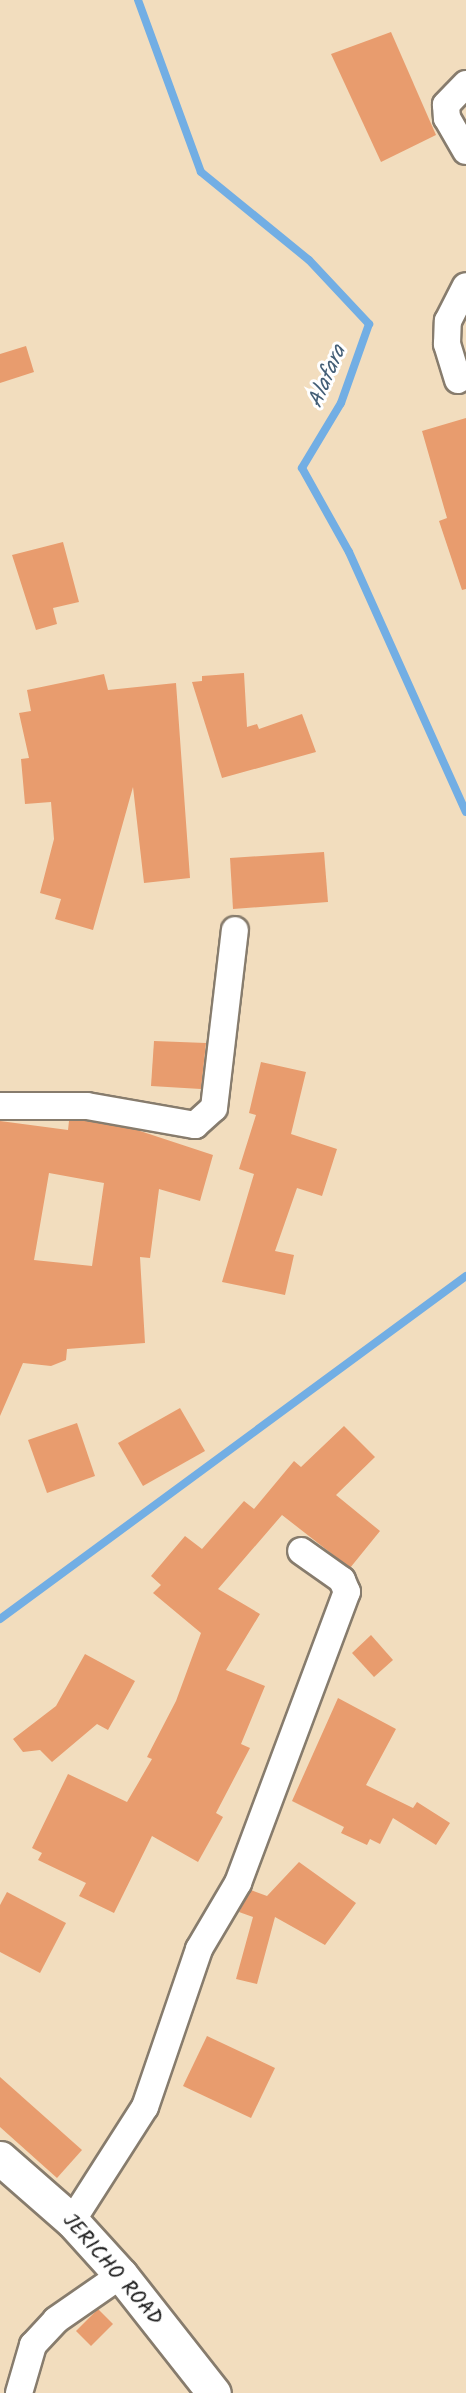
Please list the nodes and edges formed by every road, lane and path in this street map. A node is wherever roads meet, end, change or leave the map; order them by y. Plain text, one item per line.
1 (466, 84) edge
2 (466, 151) edge
3 (466, 285) edge
4 (458, 380) dead end
5 (235, 930) dead end
6 (0, 1106) edge
7 (302, 1551) dead end
8 (0, 2158) edge
9 (72, 2221) junction
10 (121, 2275) junction
11 (19, 2393) edge
12 (214, 2393) edge

1 - 2 street
3 - 4 street
5 - 6 street
7 - 9 street
8 - 9 street, JERICHO ROAD
9 - 10 street, JERICHO ROAD
10 - 11 street
10 - 12 street, JERICHO ROAD

